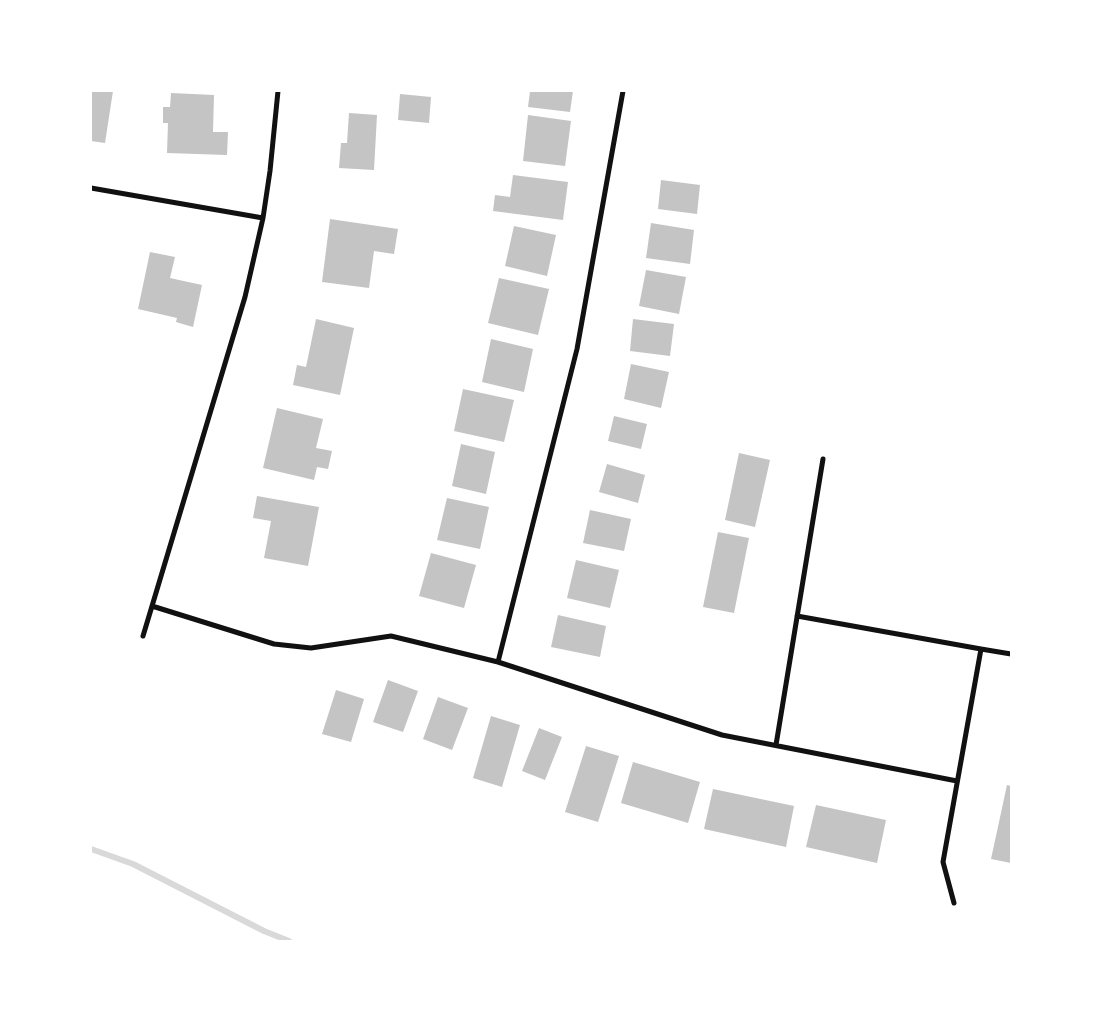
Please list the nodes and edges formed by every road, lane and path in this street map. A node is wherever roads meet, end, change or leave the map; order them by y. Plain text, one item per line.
1 (278, 91) edge
2 (623, 91) edge
3 (91, 188) edge
4 (263, 218) junction
5 (823, 459) dead end
6 (152, 606) junction
7 (797, 616) junction
8 (143, 636) dead end
9 (981, 650) junction
10 (1011, 654) edge
11 (498, 662) junction
12 (776, 746) junction
13 (957, 781) junction
14 (954, 903) dead end

1 - 4 street
2 - 11 street
3 - 4 street
4 - 6 street
5 - 7 street
6 - 8 street
6 - 11 street
7 - 9 street
7 - 12 street
9 - 10 street
9 - 13 street
11 - 12 street
12 - 13 street
13 - 14 street

